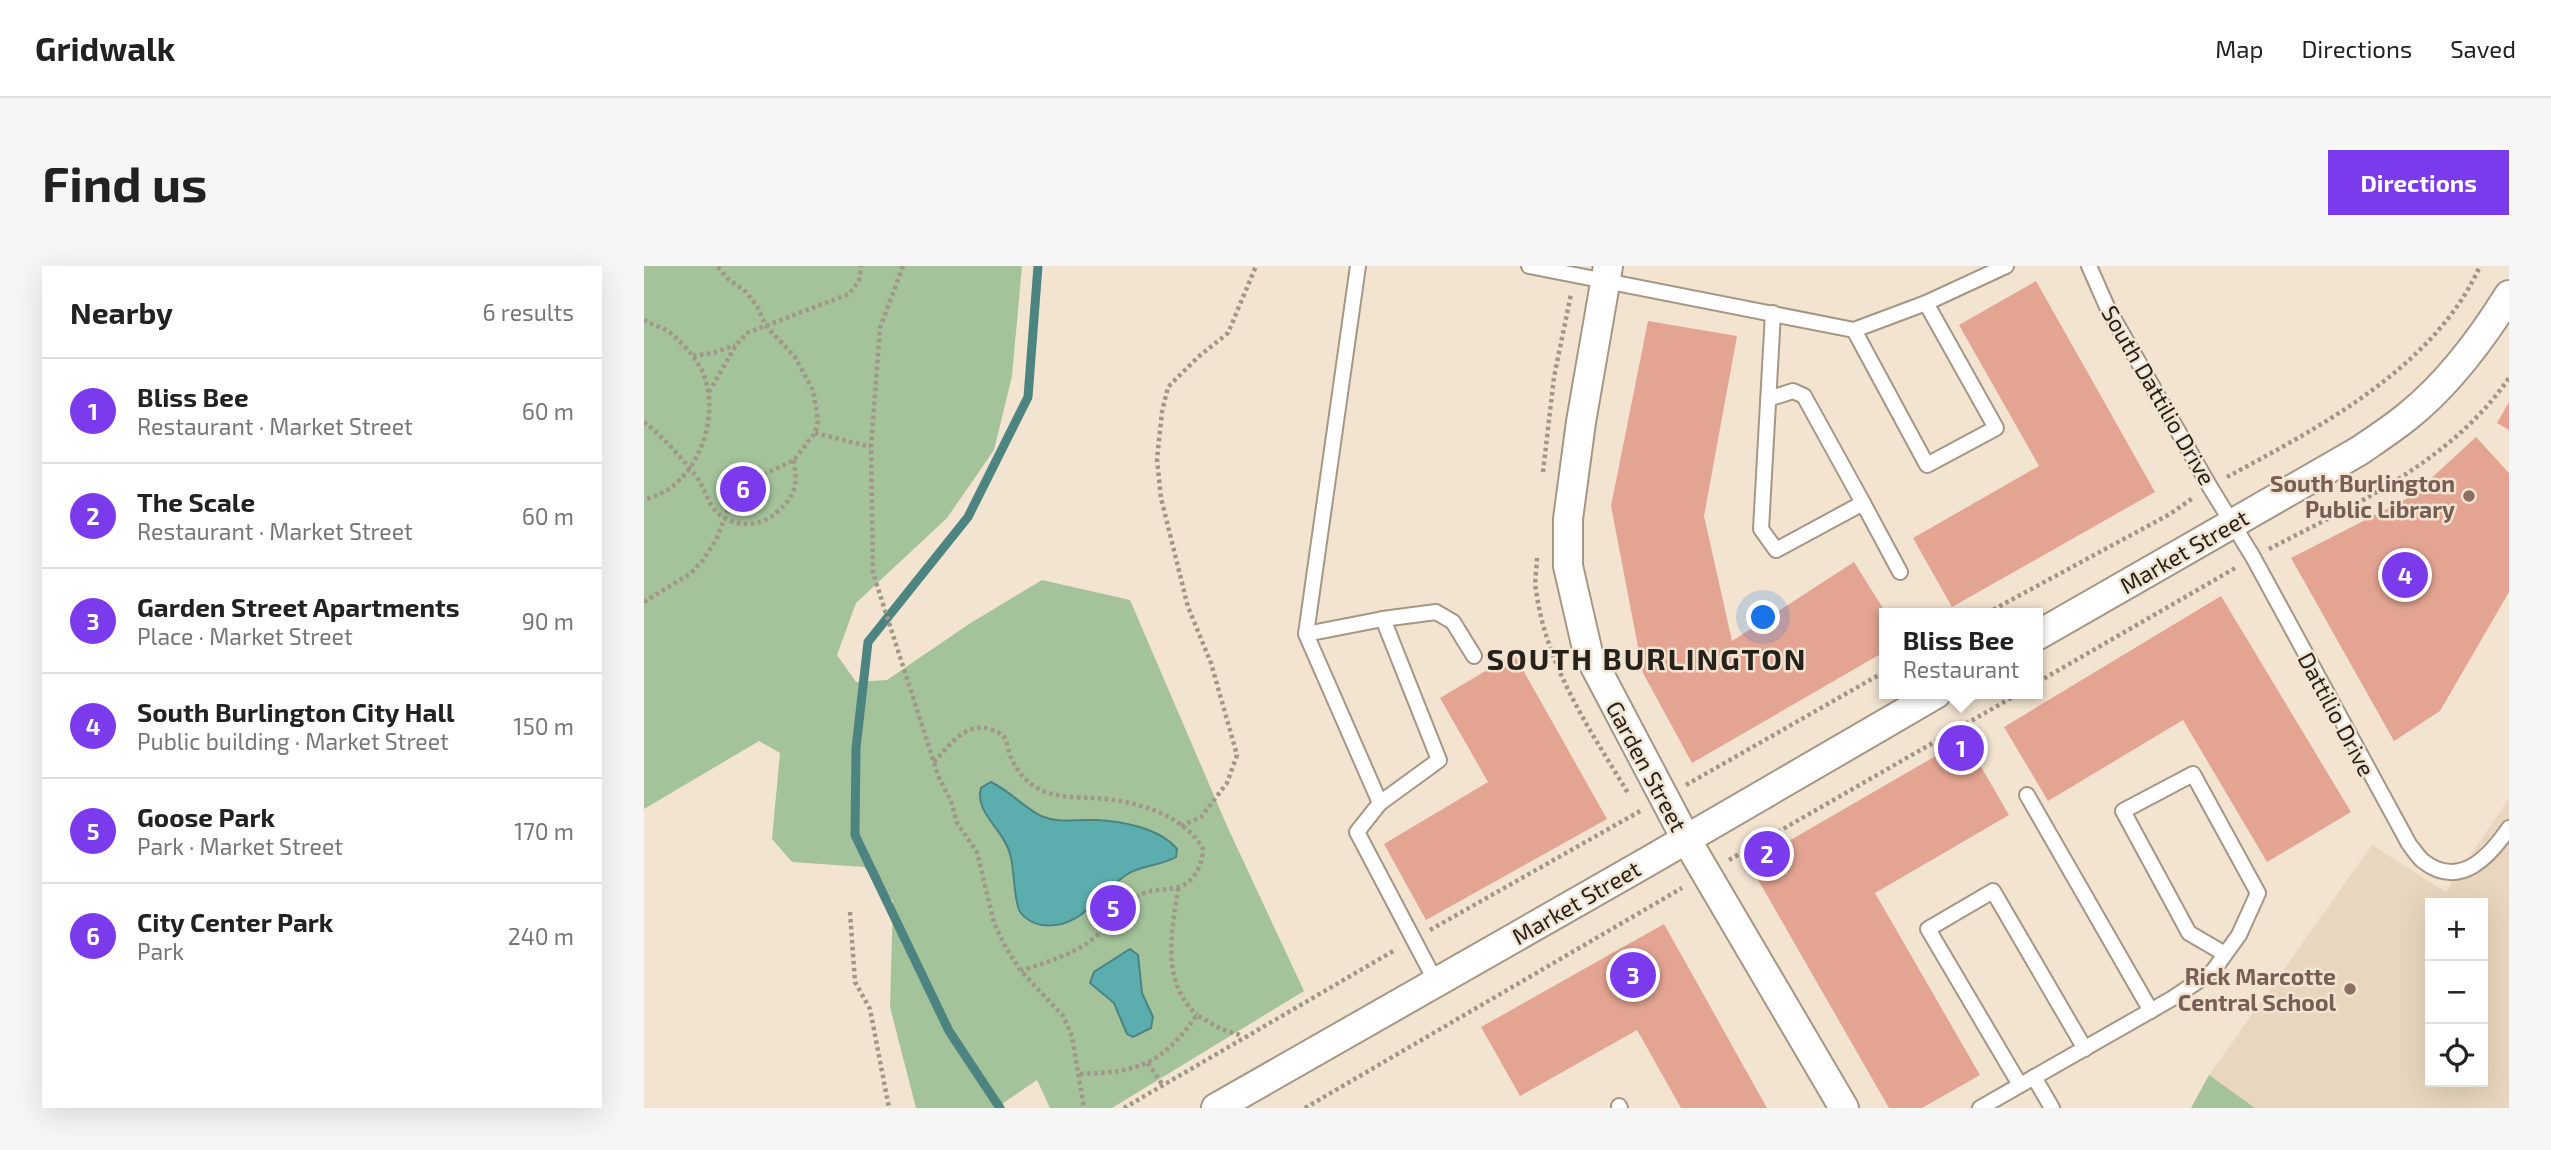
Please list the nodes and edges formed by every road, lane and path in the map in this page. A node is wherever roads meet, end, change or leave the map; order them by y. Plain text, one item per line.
1 (717, 266) edge
2 (861, 266) edge
3 (903, 266) edge
4 (1256, 266) edge
5 (1358, 266) edge
6 (1529, 266) edge
7 (2006, 266) edge
8 (2089, 266) edge
9 (2480, 266) edge
10 (1607, 274) edge
11 (2509, 295) edge
12 (1926, 303) junction
13 (1773, 313) junction
14 (644, 320) edge
15 (766, 326) junction
16 (1854, 330) junction
17 (736, 345) junction
18 (693, 356) junction
19 (2509, 378) edge
20 (709, 392) junction
21 (1768, 399) junction
22 (644, 422) edge
23 (815, 433) junction
24 (871, 447) junction
25 (794, 460) junction
26 (690, 469) junction
27 (2210, 487) junction
28 (644, 500) edge
29 (1863, 503) junction
30 (723, 517) junction
31 (2233, 522) junction
32 (2253, 557) junction
33 (1900, 572) dead end
34 (644, 601) edge
35 (1996, 608) edge
36 (1383, 619) junction
37 (2043, 632) edge
38 (1306, 634) junction
39 (1474, 656) dead end
40 (1879, 675) edge
41 (2043, 679) edge
42 (1927, 699) edge
43 (2009, 699) edge
44 (934, 762) junction
45 (2027, 795) dead end
46 (1664, 798) junction
47 (1380, 803) junction
48 (1181, 826) junction
49 (2509, 828) edge
50 (1686, 839) junction
51 (1707, 873) junction
52 (1178, 887) junction
53 (850, 912) dead end
54 (1413, 940) junction
55 (2225, 954) junction
56 (1021, 971) junction
57 (1436, 982) junction
58 (2151, 1011) junction
59 (1196, 1015) junction
60 (1244, 1037) junction
61 (2085, 1049) junction
62 (1148, 1063) junction
63 (1080, 1074) junction
64 (2034, 1077) junction
65 (1162, 1084) junction
66 (2020, 1085) junction
67 (889, 1108) edge
68 (1084, 1108) edge
69 (1124, 1108) edge
70 (1216, 1108) edge
71 (1305, 1108) edge
72 (1844, 1108) edge
73 (1980, 1108) edge
74 (2052, 1108) edge

1 - 15 path
2 - 15 path
3 - 24 path
4 - 48 path
5 - 38 lane
6 - 10 lane
7 - 12 lane
8 - 27 lane, South Dattilio Drive
9 - 27 path
10 - 13 lane
10 - 46 street, Garden Street
11 - 31 street, Market Street
12 - 16 lane
12 - 16 lane
13 - 16 lane
13 - 21 lane
14 - 18 path
15 - 17 path
15 - 23 path
17 - 18 path
17 - 20 path
18 - 20 path
19 - 32 path
20 - 26 path
21 - 29 lane
21 - 29 lane
22 - 26 path
23 - 24 path
23 - 25 path
24 - 44 path
25 - 30 path
25 - 30 path
26 - 28 path
26 - 30 path
27 - 31 lane, South Dattilio Drive
27 - 35 path
29 - 33 lane
30 - 34 path
31 - 32 lane, Dattilio Drive
31 - 37 street, Market Street
32 - 41 path
32 - 49 lane, Dattilio Drive
36 - 38 lane
36 - 39 lane
36 - 47 lane
38 - 47 lane
40 - 46 path
42 - 50 street, Market Street
43 - 51 path
44 - 48 path
44 - 56 path
45 - 58 lane
46 - 50 street, Garden Street
46 - 54 path
47 - 54 lane
48 - 52 path
50 - 51 street, Garden Street
50 - 57 street, Market Street
51 - 71 path
51 - 72 street, Garden Street
52 - 56 path
52 - 59 path
53 - 67 path
54 - 57 lane
54 - 60 path
55 - 55 lane
55 - 58 lane
56 - 63 path
57 - 70 street, Market Street
58 - 61 lane
59 - 60 path
59 - 62 path
60 - 65 path
61 - 64 lane
61 - 66 lane
62 - 63 path
62 - 65 path
63 - 68 path
64 - 66 lane
64 - 74 lane
65 - 69 path
66 - 73 lane

